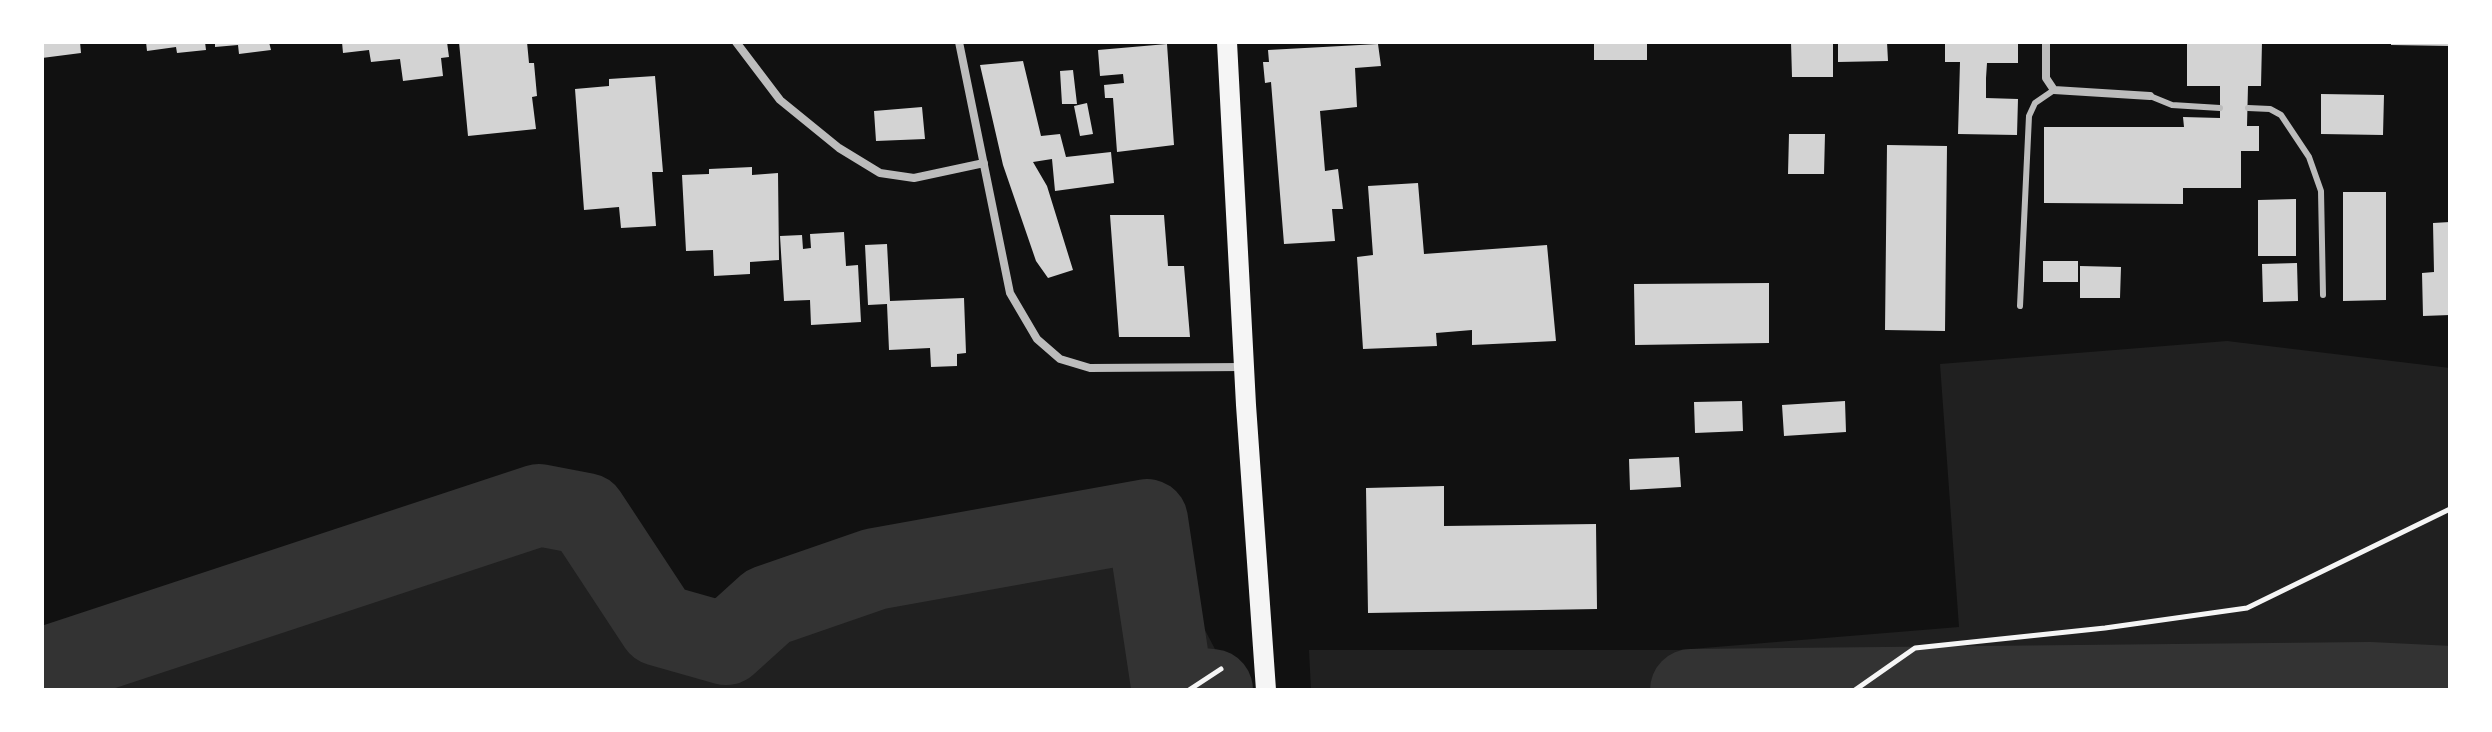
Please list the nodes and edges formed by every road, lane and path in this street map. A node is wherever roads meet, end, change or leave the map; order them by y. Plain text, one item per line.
1 (736, 42) edge
2 (959, 42) edge
3 (1227, 42) edge
4 (2046, 42) edge
5 (2054, 90) junction
6 (2150, 96) joint
7 (2220, 108) dead end
8 (2248, 108) dead end
9 (984, 163) junction
10 (2323, 295) dead end
11 (2020, 306) dead end
12 (1244, 367) junction
13 (2450, 509) edge
14 (1221, 669) dead end
15 (1266, 681) edge
16 (1189, 690) edge
17 (1855, 690) edge

1 - 9 street
2 - 9 street
3 - 12 main road
4 - 5 street
5 - 6 street
5 - 11 lane
6 - 7 lane
8 - 10 lane
9 - 12 street
12 - 15 main road
13 - 17 path
14 - 16 path

